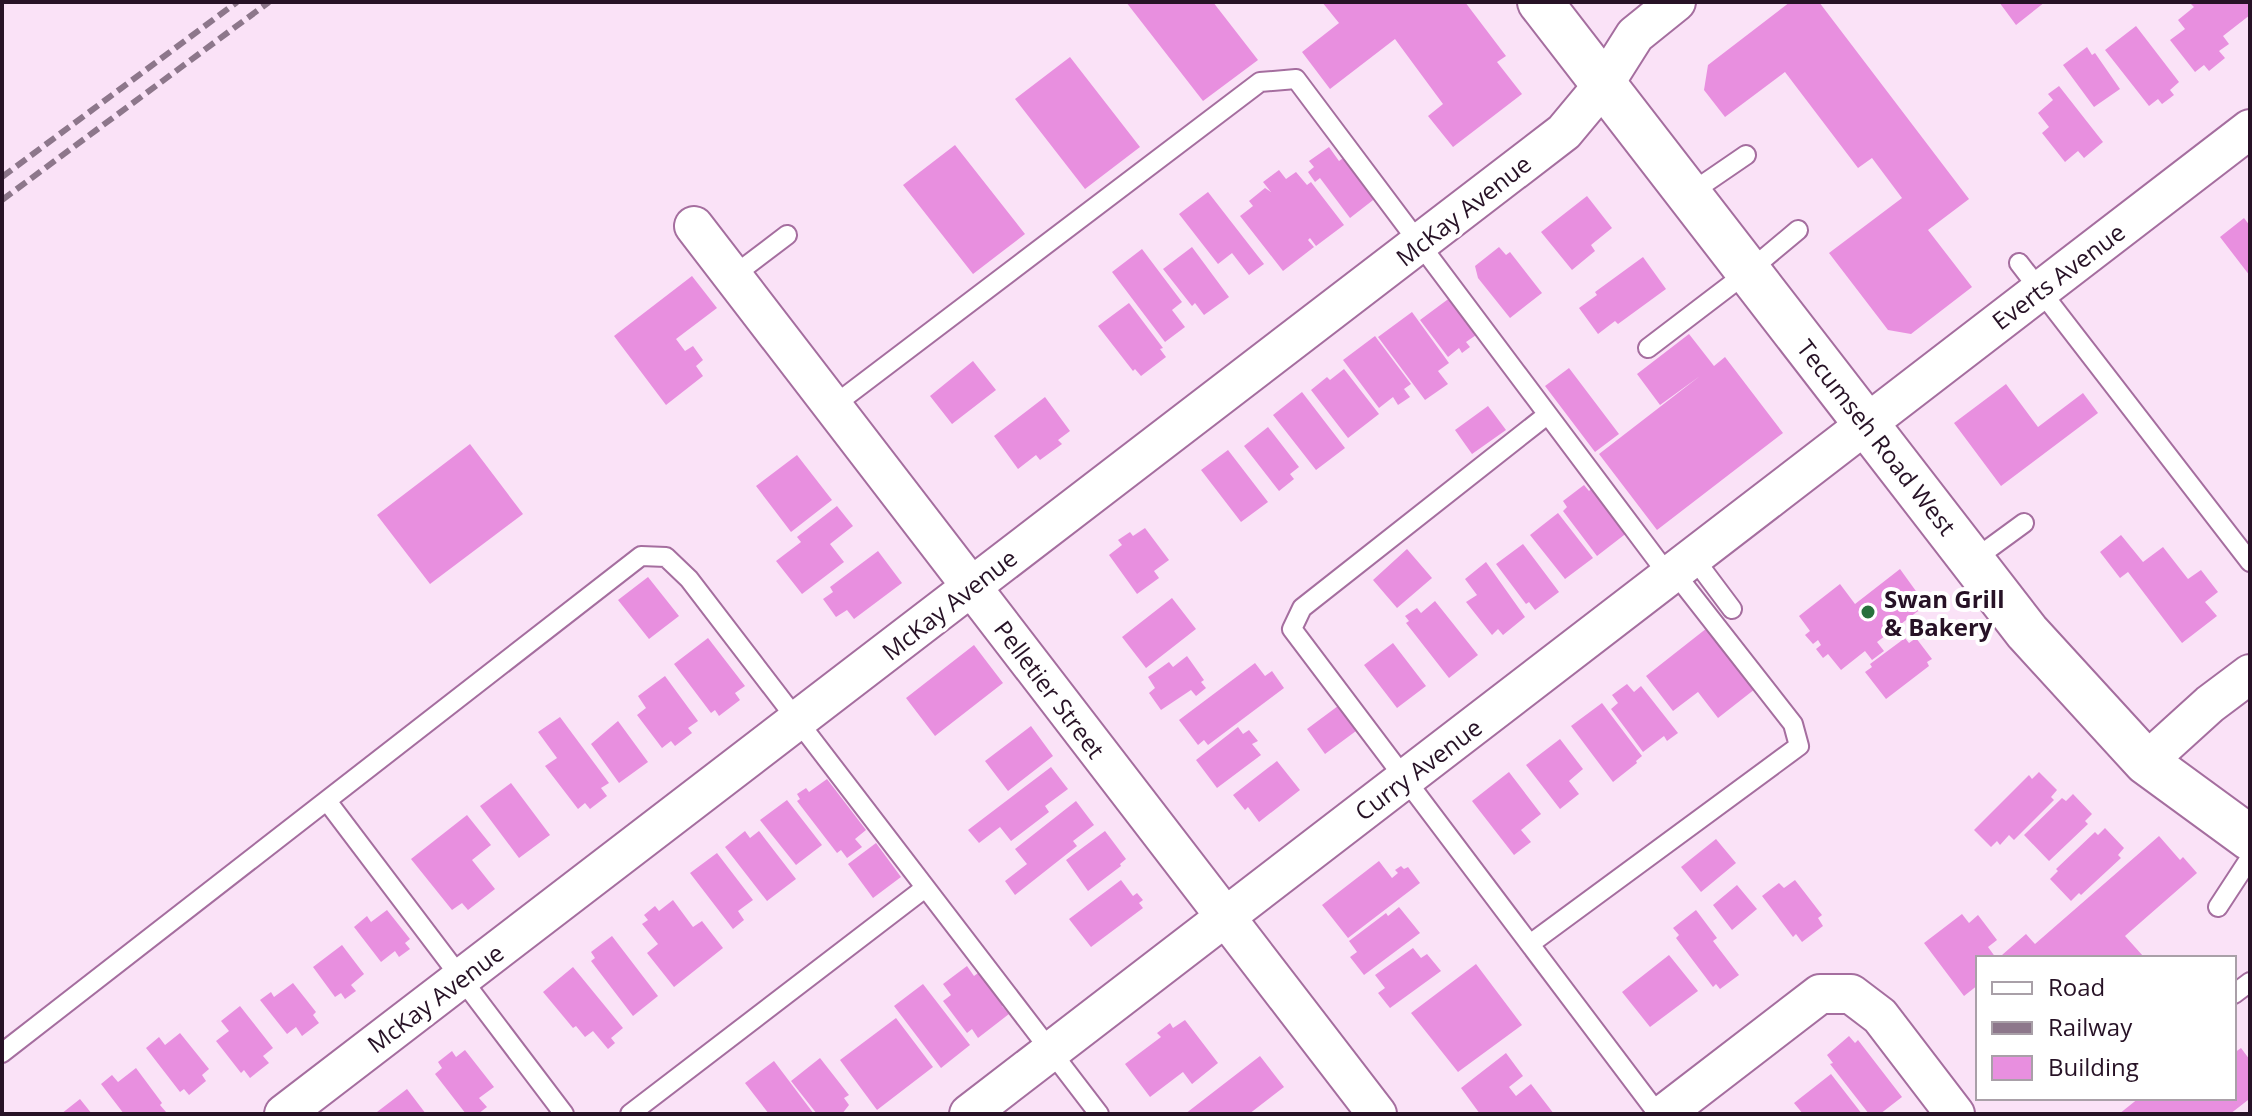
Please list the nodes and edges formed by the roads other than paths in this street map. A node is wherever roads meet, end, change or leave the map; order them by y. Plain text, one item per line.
1 (1540, 2) edge
2 (1676, 2) edge
3 (1604, 84) junction
4 (2250, 129) edge
5 (1746, 155) dead end
6 (1689, 194) junction
7 (1798, 230) dead end
8 (787, 235) dead end
9 (697, 242) dead end
10 (1419, 244) junction
11 (1749, 271) junction
12 (733, 276) junction
13 (2030, 276) junction
14 (1648, 348) dead end
15 (833, 406) junction
16 (1547, 415) junction
17 (1866, 424) junction
18 (2024, 523) dead end
19 (1972, 561) junction
20 (2250, 562) edge
21 (1679, 568) junction
22 (972, 587) junction
23 (1732, 609) dead end
24 (2250, 674) edge
25 (797, 721) junction
26 (2146, 762) junction
27 (1405, 778) junction
28 (327, 801) junction
29 (2250, 838) edge
30 (2250, 858) edge
31 (925, 888) junction
32 (2218, 907) dead end
33 (1225, 917) junction
34 (1530, 944) junction
35 (461, 978) junction
36 (1050, 1051) junction
37 (2, 1053) edge
38 (1947, 1089) edge
39 (284, 1114) edge
40 (564, 1114) edge
41 (630, 1114) edge
42 (969, 1114) edge
43 (1099, 1114) edge
44 (1377, 1114) edge
45 (1661, 1114) edge

1 - 3 main road, Tecumseh Road West
2 - 3 street, McKay Avenue
3 - 6 main road, Tecumseh Road West
3 - 10 street, McKay Avenue
4 - 13 street, Everts Avenue
5 - 6 lane
6 - 11 main road, Tecumseh Road West
7 - 11 lane
8 - 12 lane
9 - 12 street, Pelletier Street
10 - 15 lane
10 - 16 lane
10 - 22 street, McKay Avenue
11 - 14 lane
11 - 17 main road, Tecumseh Road West
12 - 15 street, Pelletier Street
13 - 17 street, Everts Avenue
13 - 20 lane
15 - 22 street, Pelletier Street
16 - 21 lane
16 - 27 lane
17 - 19 main road, Tecumseh Road West
17 - 21 street, Curry Avenue
18 - 19 lane
19 - 26 main road, Tecumseh Road West
21 - 23 lane
21 - 27 street, Curry Avenue
21 - 34 lane
22 - 25 street, McKay Avenue
22 - 33 street, Pelletier Street
24 - 26 street
25 - 28 lane
25 - 31 lane
25 - 35 street, McKay Avenue
26 - 29 main road, Tecumseh Road West
27 - 33 street, Curry Avenue
27 - 34 lane
28 - 35 lane
28 - 37 lane
30 - 32 lane
31 - 36 lane
31 - 41 lane
33 - 36 street, Curry Avenue
33 - 44 street, Pelletier Street
34 - 45 lane
35 - 39 street, McKay Avenue
35 - 40 lane
36 - 42 street, Curry Avenue
36 - 43 lane
38 - 45 street

